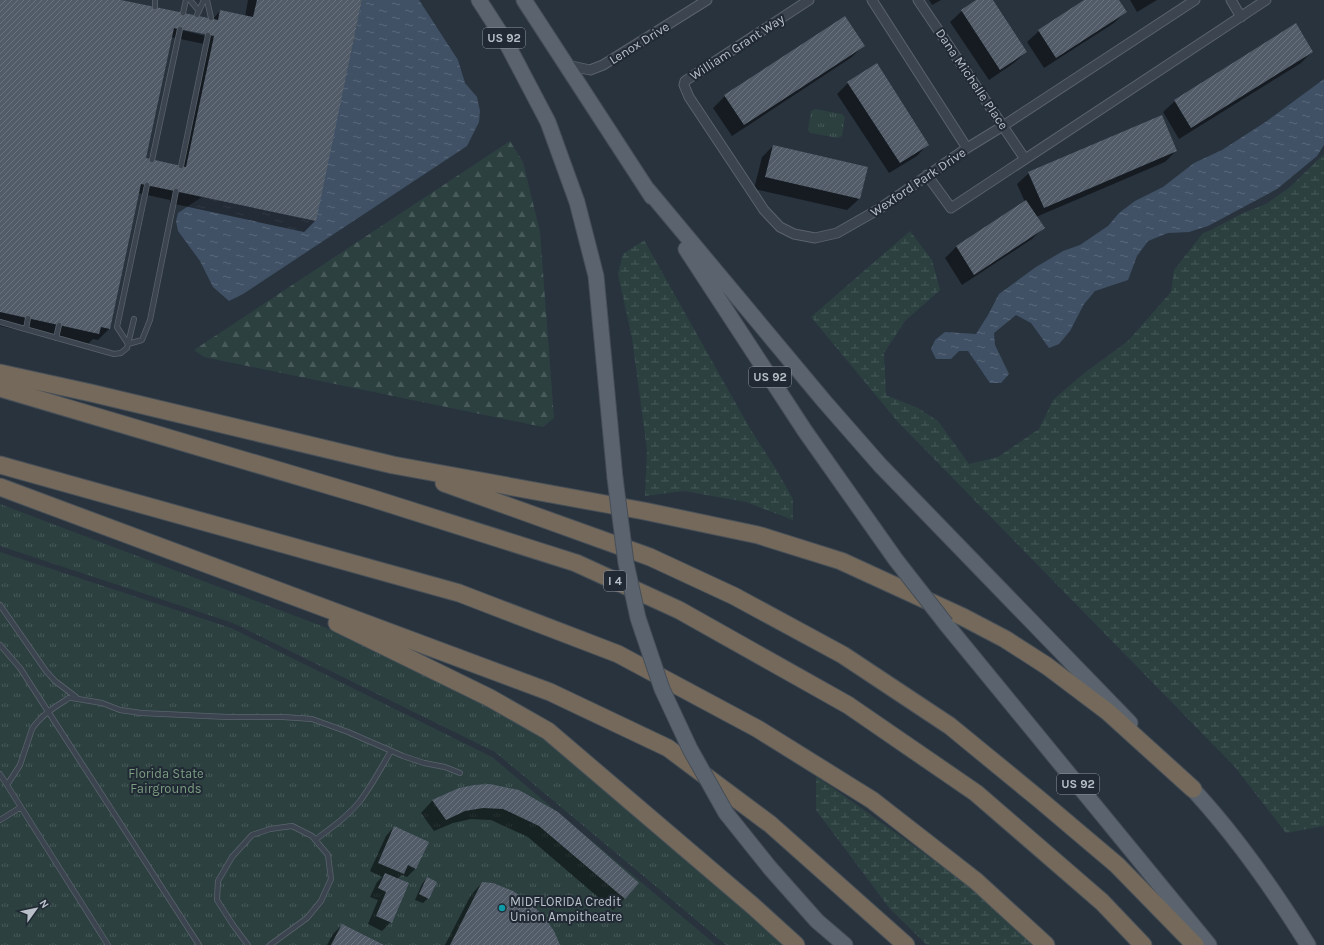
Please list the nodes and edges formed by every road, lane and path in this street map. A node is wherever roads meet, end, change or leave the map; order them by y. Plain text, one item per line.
1 (155, 0) edge
2 (186, 0) edge
3 (190, 0) edge
4 (204, 0) edge
5 (208, 0) edge
6 (480, 0) edge
7 (524, 0) edge
8 (707, 0) edge
9 (809, 0) edge
10 (872, 0) edge
11 (918, 0) edge
12 (1195, 0) edge
13 (1231, 0) edge
14 (1266, 0) edge
15 (155, 8) dead end
16 (183, 13) dead end
17 (1241, 17) junction
18 (211, 18) dead end
19 (180, 29) dead end
20 (208, 35) dead end
21 (567, 65) junction
22 (685, 81) joint
23 (1004, 126) junction
24 (967, 148) junction
25 (1025, 159) junction
26 (152, 160) dead end
27 (181, 166) dead end
28 (927, 175) junction
29 (147, 185) dead end
30 (648, 190) junction
31 (176, 191) dead end
32 (28, 318) dead end
33 (134, 319) dead end
34 (0, 322) edge
35 (59, 325) dead end
36 (26, 329) junction
37 (56, 338) junction
38 (128, 344) junction
39 (0, 373) edge
40 (0, 388) edge
41 (0, 465) edge
42 (393, 465) junction
43 (0, 487) edge
44 (249, 580) junction
45 (0, 605) edge
46 (0, 644) edge
47 (78, 699) junction
48 (48, 711) junction
49 (391, 751) junction
50 (460, 773) dead end
51 (0, 774) edge
52 (7, 785) junction
53 (1193, 789) junction
54 (21, 807) junction
55 (0, 820) edge
56 (315, 840) junction
57 (108, 945) edge
58 (199, 945) edge
59 (248, 945) edge
60 (270, 945) edge
61 (796, 945) edge
62 (845, 945) edge
63 (906, 945) edge
64 (1046, 945) edge
65 (1143, 945) edge
66 (1195, 945) edge
67 (1209, 945) edge
68 (1308, 945) edge

1 - 15 lane
2 - 16 lane
3 - 4 lane
5 - 18 lane
6 - 62 main road, US 92, bridge
7 - 21 main road, US 92
8 - 21 street, Lenox Drive
9 - 22 street, William Grant Way
10 - 24 street
11 - 23 street, Dana Michelle Place
12 - 23 street, Wexford Park Drive
13 - 17 street
14 - 17 street
17 - 25 street
19 - 26 lane
20 - 27 lane
21 - 30 main road, US 92
22 - 28 street, Wexford Park Drive
23 - 24 street, Wexford Park Drive
23 - 25 street, Dana Michelle Place
24 - 28 street, Wexford Park Drive
25 - 28 street
29 - 38 lane
30 - 53 main road
30 - 67 main road, US 92, bridge
31 - 38 lane
32 - 36 lane
33 - 38 lane
34 - 36 lane
35 - 37 lane
36 - 37 lane
37 - 38 lane
39 - 42 highway
40 - 65 highway, I 4
41 - 64 highway
42 - 53 highway
42 - 66 highway
43 - 44 highway
44 - 61 highway
44 - 63 highway
45 - 47 lane
46 - 48 lane
47 - 48 lane
47 - 49 lane
48 - 52 lane
48 - 58 lane
49 - 50 lane
49 - 56 lane
51 - 52 lane
52 - 54 lane
53 - 68 main road
54 - 55 lane
54 - 57 lane
56 - 59 lane
56 - 60 lane

